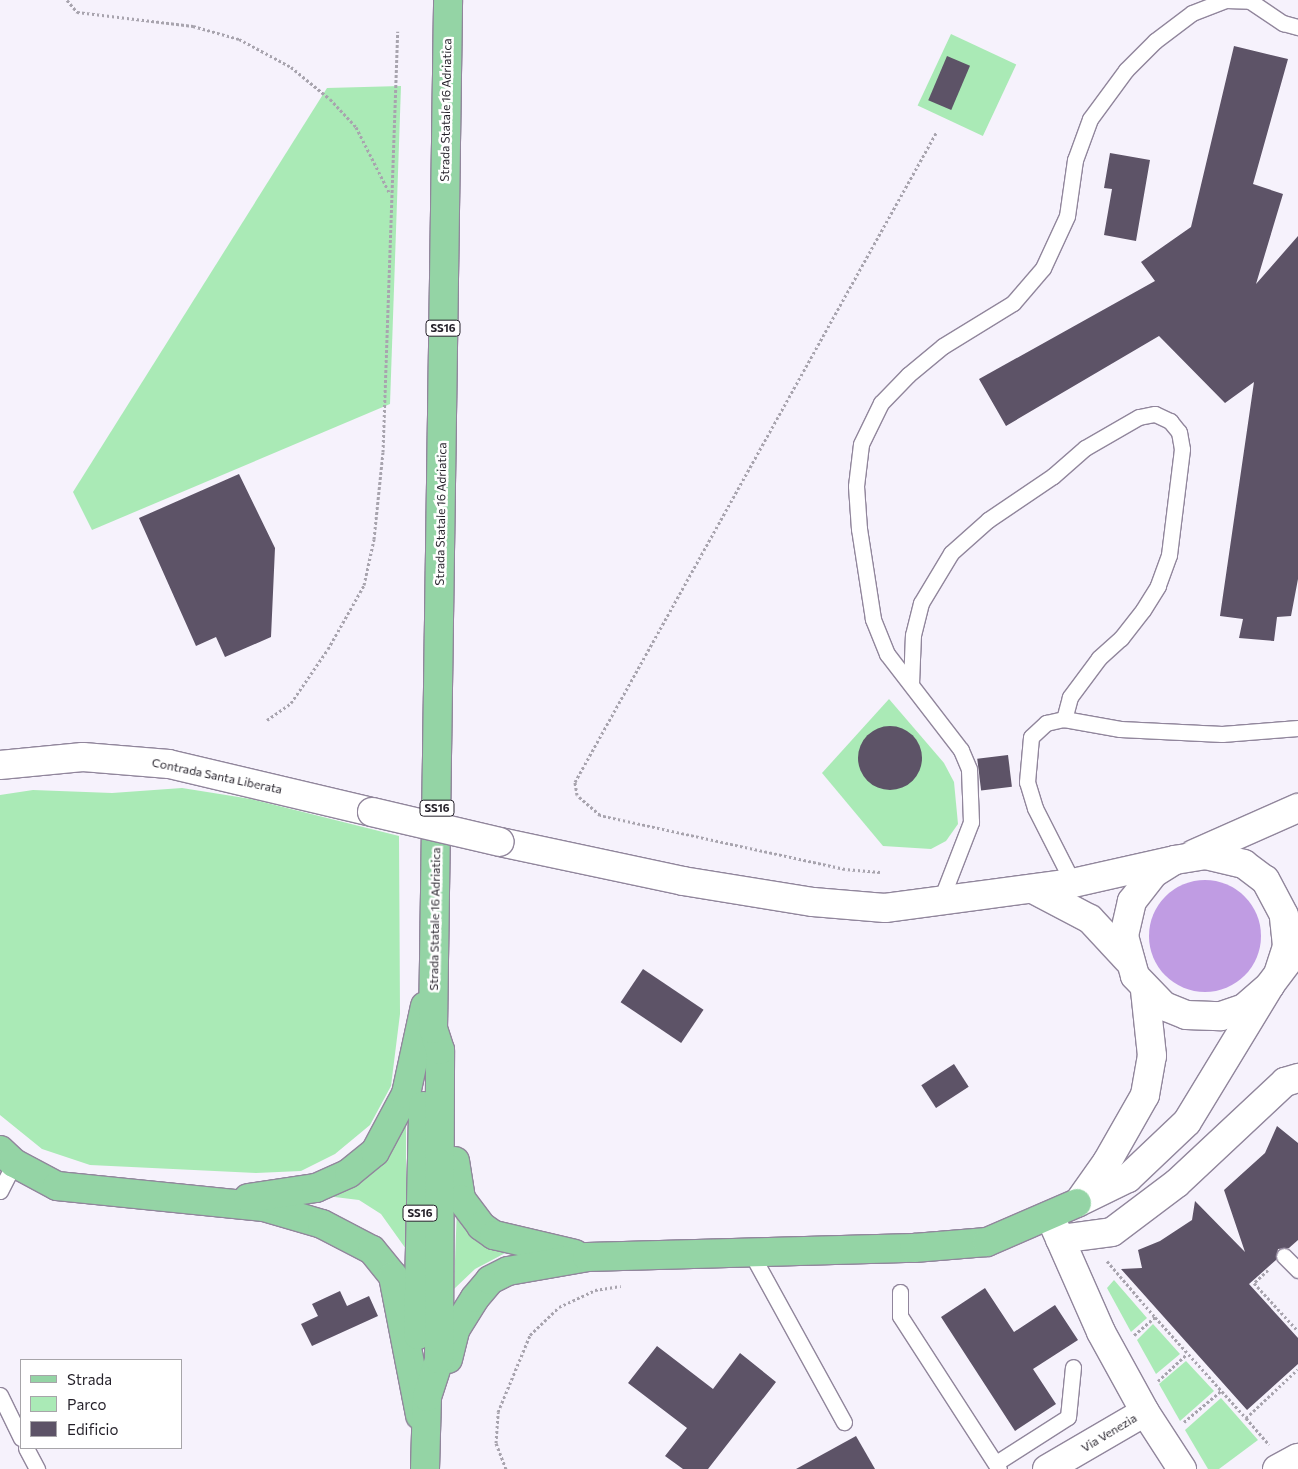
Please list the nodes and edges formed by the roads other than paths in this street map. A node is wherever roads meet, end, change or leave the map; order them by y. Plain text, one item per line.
1 (448, 0) edge
2 (1298, 27) edge
3 (911, 684) junction
4 (1064, 719) junction
5 (1298, 728) edge
6 (0, 765) edge
7 (1298, 808) edge
8 (1183, 858) junction
9 (1073, 883) junction
10 (1033, 888) junction
11 (940, 902) junction
12 (1298, 948) edge
13 (1128, 960) junction
14 (435, 961) junction
15 (1275, 978) junction
16 (1145, 990) junction
17 (1298, 1078) edge
18 (7, 1156) edge
19 (0, 1191) edge
20 (227, 1201) junction
21 (1077, 1203) junction
22 (1055, 1227) junction
23 (751, 1253) junction
24 (1284, 1256) road end
25 (587, 1257) junction
26 (1298, 1270) edge
27 (900, 1292) dead end
28 (1073, 1367) dead end
29 (0, 1395) edge
30 (1144, 1412) junction
31 (844, 1422) dead end
32 (20, 1436) edge
33 (27, 1449) edge
34 (1275, 1458) edge
35 (1298, 1458) edge
36 (425, 1459) edge
37 (998, 1466) edge
38 (37, 1469) edge
39 (1047, 1469) edge
40 (1182, 1469) edge

1 - 14 main road, Strada Statale 16 Adriatica / SS16
2 - 3 lane
3 - 4 lane
3 - 11 lane
4 - 5 lane
4 - 9 lane
6 - 11 street, Contrada Santa Liberata, bridge
7 - 8 street
8 - 9 street, Contrada Santa Liberata
8 - 13 street
8 - 15 street
9 - 10 street, Contrada Santa Liberata
10 - 11 street, Contrada Santa Liberata
10 - 13 street
12 - 15 street
13 - 16 street
14 - 20 main road
14 - 25 main road
14 - 36 main road, Strada Statale 16 Adriatica / SS16
15 - 16 street
15 - 21 street
16 - 21 street
17 - 22 street
18 - 19 lane
18 - 20 main road
20 - 36 main road
21 - 22 main road
22 - 23 main road
22 - 30 street
23 - 25 main road
23 - 31 lane
24 - 26 lane
25 - 36 main road
27 - 37 lane
28 - 37 lane
29 - 32 lane
30 - 39 street, Via Venezia
30 - 40 street
33 - 38 lane
34 - 35 street

